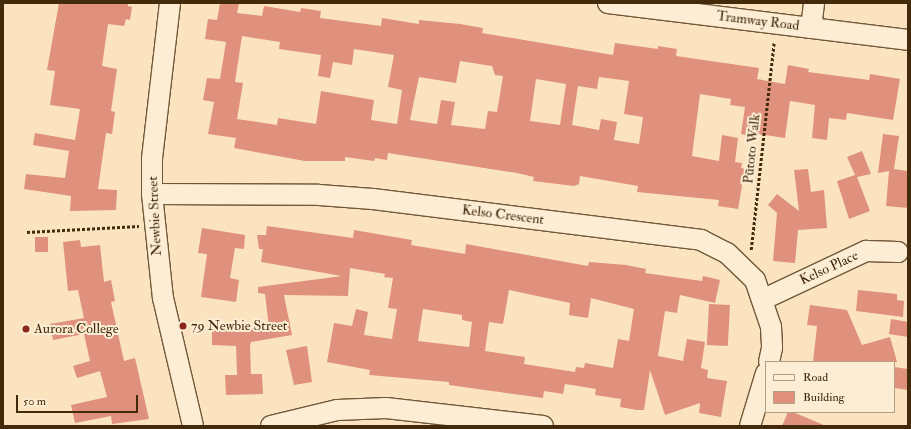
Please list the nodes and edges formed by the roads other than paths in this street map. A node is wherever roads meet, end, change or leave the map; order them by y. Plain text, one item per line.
1 (170, 3) edge
2 (608, 3) edge
3 (814, 3) edge
4 (811, 28) junction
5 (908, 40) edge
6 (152, 194) junction
7 (898, 252) dead end
8 (764, 299) junction
9 (769, 361) edge
10 (765, 376) edge
11 (506, 423) edge
12 (193, 426) edge
13 (271, 426) edge
14 (543, 426) edge
15 (750, 426) edge

1 - 6 street, Newbie Street
2 - 4 street, Tramway Road
3 - 4 street
4 - 5 street, Tramway Road
6 - 8 street, Kelso Crescent
6 - 12 street, Newbie Street
7 - 8 street, Kelso Place
8 - 9 street, Kelso Crescent
10 - 15 street
11 - 13 street
11 - 14 street

